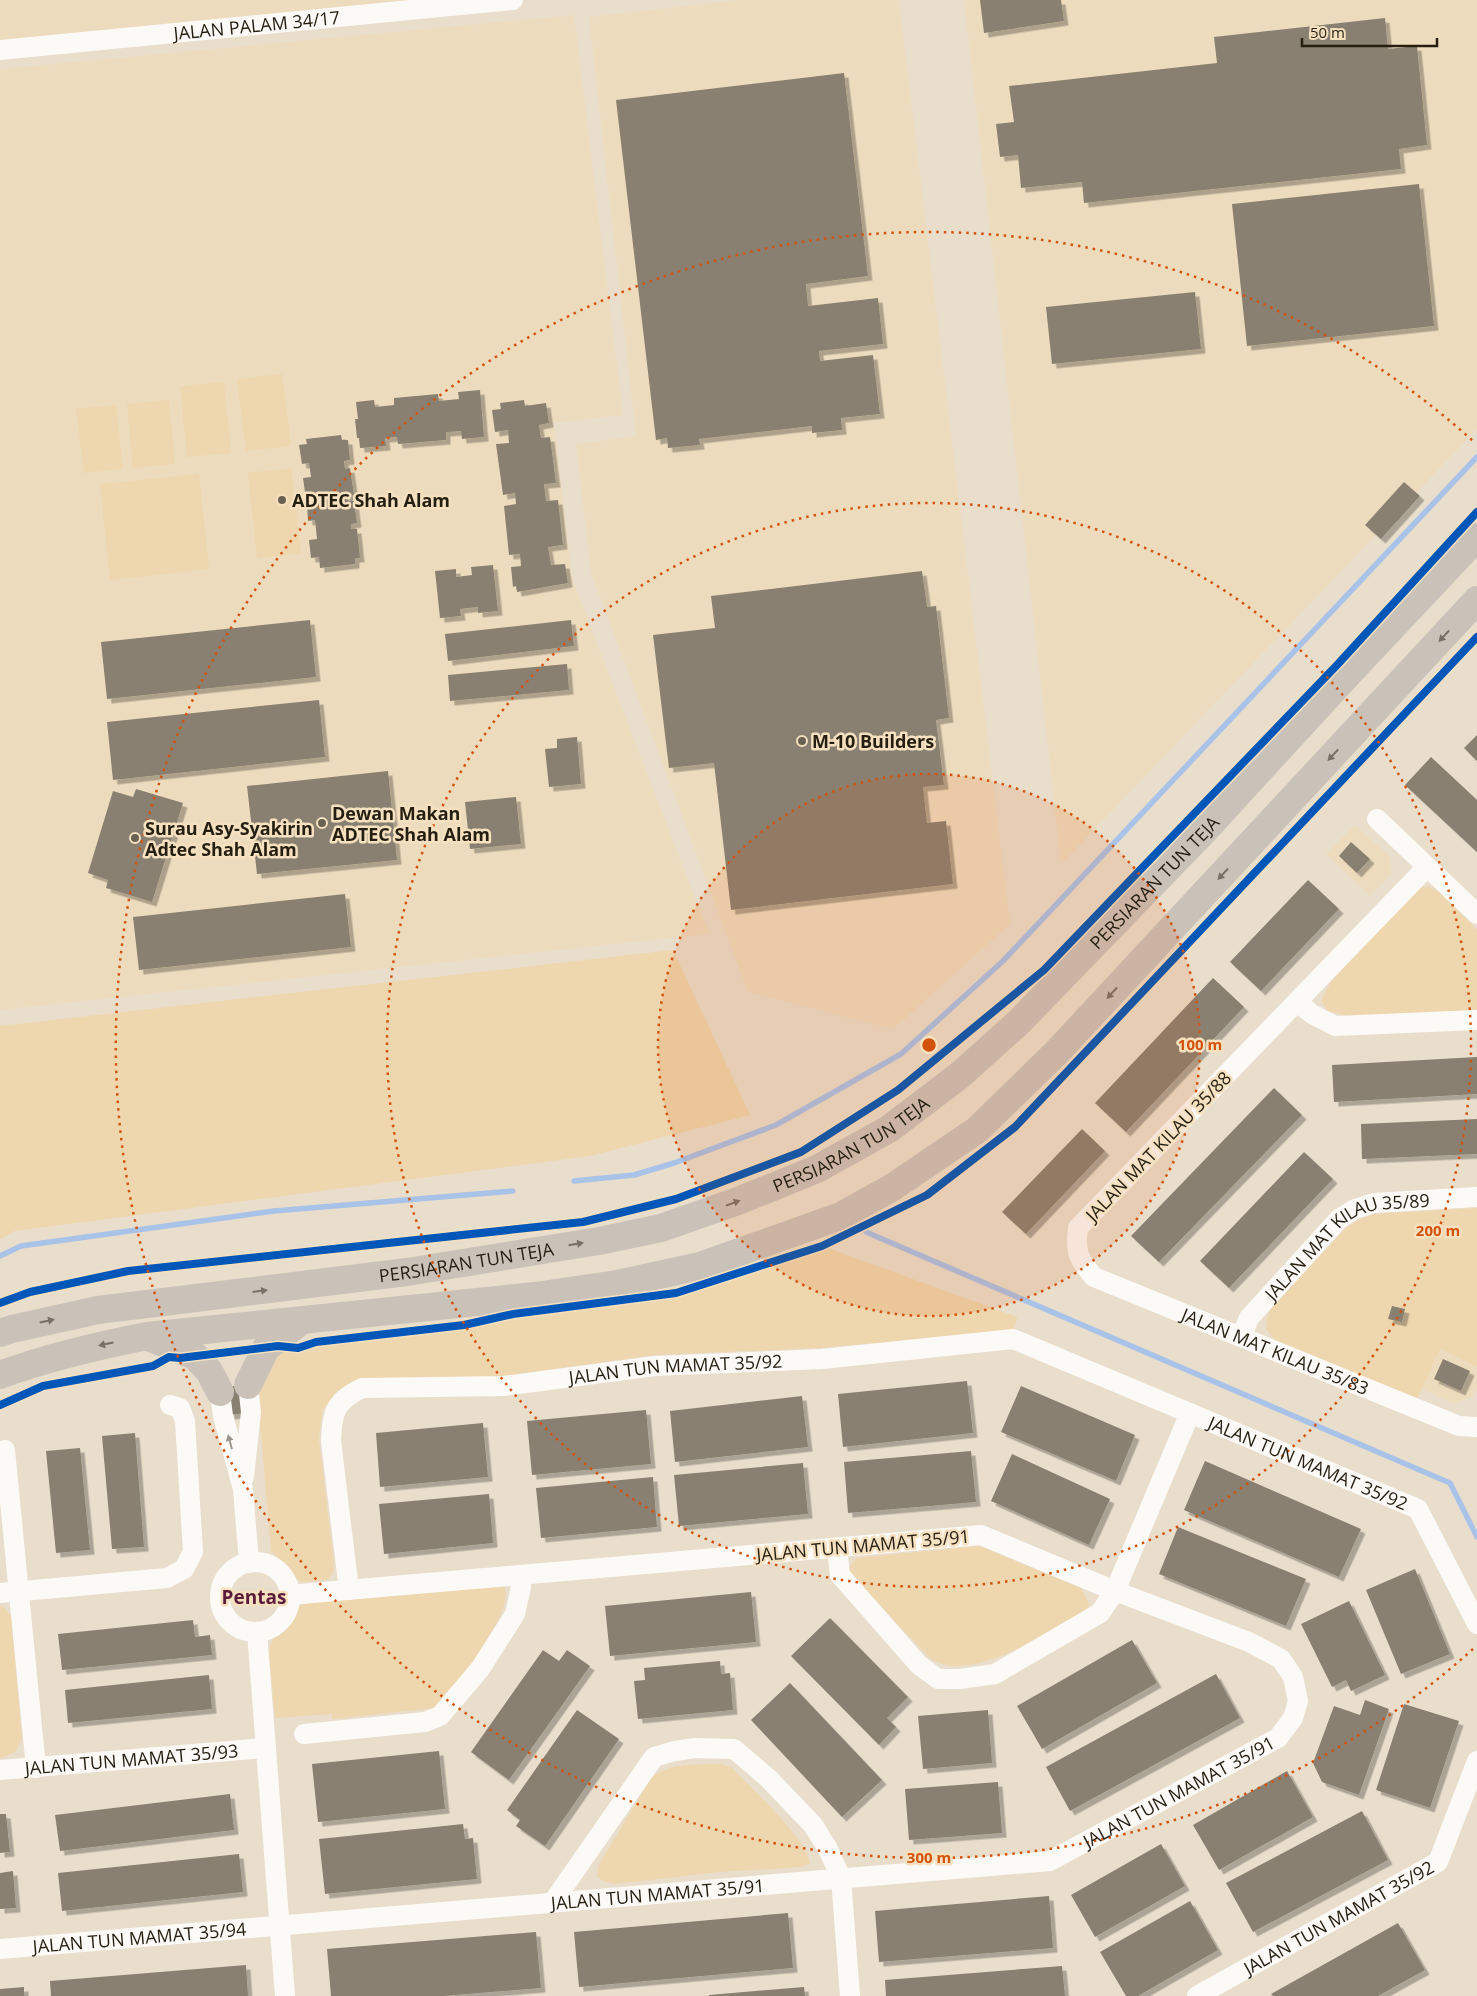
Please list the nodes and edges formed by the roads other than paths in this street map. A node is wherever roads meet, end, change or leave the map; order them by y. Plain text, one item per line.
1 (513, 0) edge
2 (0, 50) edge
3 (1477, 537) edge
4 (1477, 600) edge
5 (1377, 819) dead end
6 (1427, 867) junction
7 (1477, 914) edge
8 (1297, 1002) junction
9 (1477, 1020) edge
10 (1477, 1197) edge
11 (1080, 1262) joint
12 (226, 1317) junction
13 (302, 1320) junction
14 (0, 1333) edge
15 (146, 1336) junction
16 (1241, 1337) junction
17 (0, 1375) edge
18 (248, 1385) junction
19 (220, 1392) junction
20 (170, 1405) dead end
21 (1190, 1413) junction
22 (1477, 1427) edge
23 (5, 1450) dead end
24 (242, 1489) junction
25 (837, 1548) junction
26 (249, 1563) junction
27 (520, 1575) junction
28 (349, 1590) junction
29 (1115, 1591) junction
30 (9, 1592) edge
31 (289, 1596) junction
32 (1477, 1624) edge
33 (257, 1632) junction
34 (304, 1734) dead end
35 (265, 1748) junction
36 (1477, 1761) edge
37 (36, 1768) junction
38 (0, 1770) edge
39 (841, 1878) junction
40 (553, 1902) junction
41 (279, 1924) junction
42 (0, 1949) edge
43 (285, 1996) edge
44 (850, 1996) edge
45 (1197, 1996) edge

1 - 2 street, JALAN PALAM 34/17
12 -> 3 main road, PERSIARAN TUN TEJA
4 -> 13 main road, PERSIARAN TUN TEJA
5 - 6 street
6 - 7 street
6 - 8 street, JALAN MAT KILAU 35/88
8 - 9 street
8 - 11 street, JALAN MAT KILAU 35/88
10 - 16 street, JALAN MAT KILAU 35/89
11 - 16 street, JALAN MAT KILAU 35/83
12 - 13 main road, PERSIARAN TUN TEJA
14 -> 12 main road, PERSIARAN TUN TEJA
12 - 15 main road, PERSIARAN TUN TEJA
12 - 18 main road
12 - 19 main road
13 - 18 main road
15 -> 17 main road, PERSIARAN TUN TEJA
15 - 19 main road
16 - 22 street, JALAN MAT KILAU 35/83
18 - 24 street
24 -> 19 street
20 - 30 street
21 - 28 street, JALAN TUN MAMAT 35/92
21 - 29 street, JALAN TUN MAMAT 35/92
21 - 32 street, JALAN TUN MAMAT 35/92
23 - 30 street
24 - 26 street
25 - 27 street, JALAN TUN MAMAT 35/91
25 - 29 street, JALAN TUN MAMAT 35/91
25 - 29 street, JALAN TUN MAMAT 35/92
26 - 31 street
26 - 33 street
27 - 28 street, JALAN TUN MAMAT 35/91
27 - 34 street
28 - 31 street, JALAN TUN MAMAT 35/91
29 - 39 street, JALAN TUN MAMAT 35/91
30 - 37 street
31 - 33 street
33 - 35 street, JALAN TUN MAMAT 35/93
35 - 37 street, JALAN TUN MAMAT 35/93
35 - 41 street, JALAN TUN MAMAT 35/93
36 - 45 street, JALAN TUN MAMAT 35/92
37 - 38 street, JALAN TUN MAMAT 35/93
39 - 40 street, JALAN TUN MAMAT 35/91
39 - 40 street
39 - 44 street
40 - 41 street, JALAN TUN MAMAT 35/91
41 - 42 street, JALAN TUN MAMAT 35/94
41 - 43 street, JALAN TUN MAMAT 35/93

